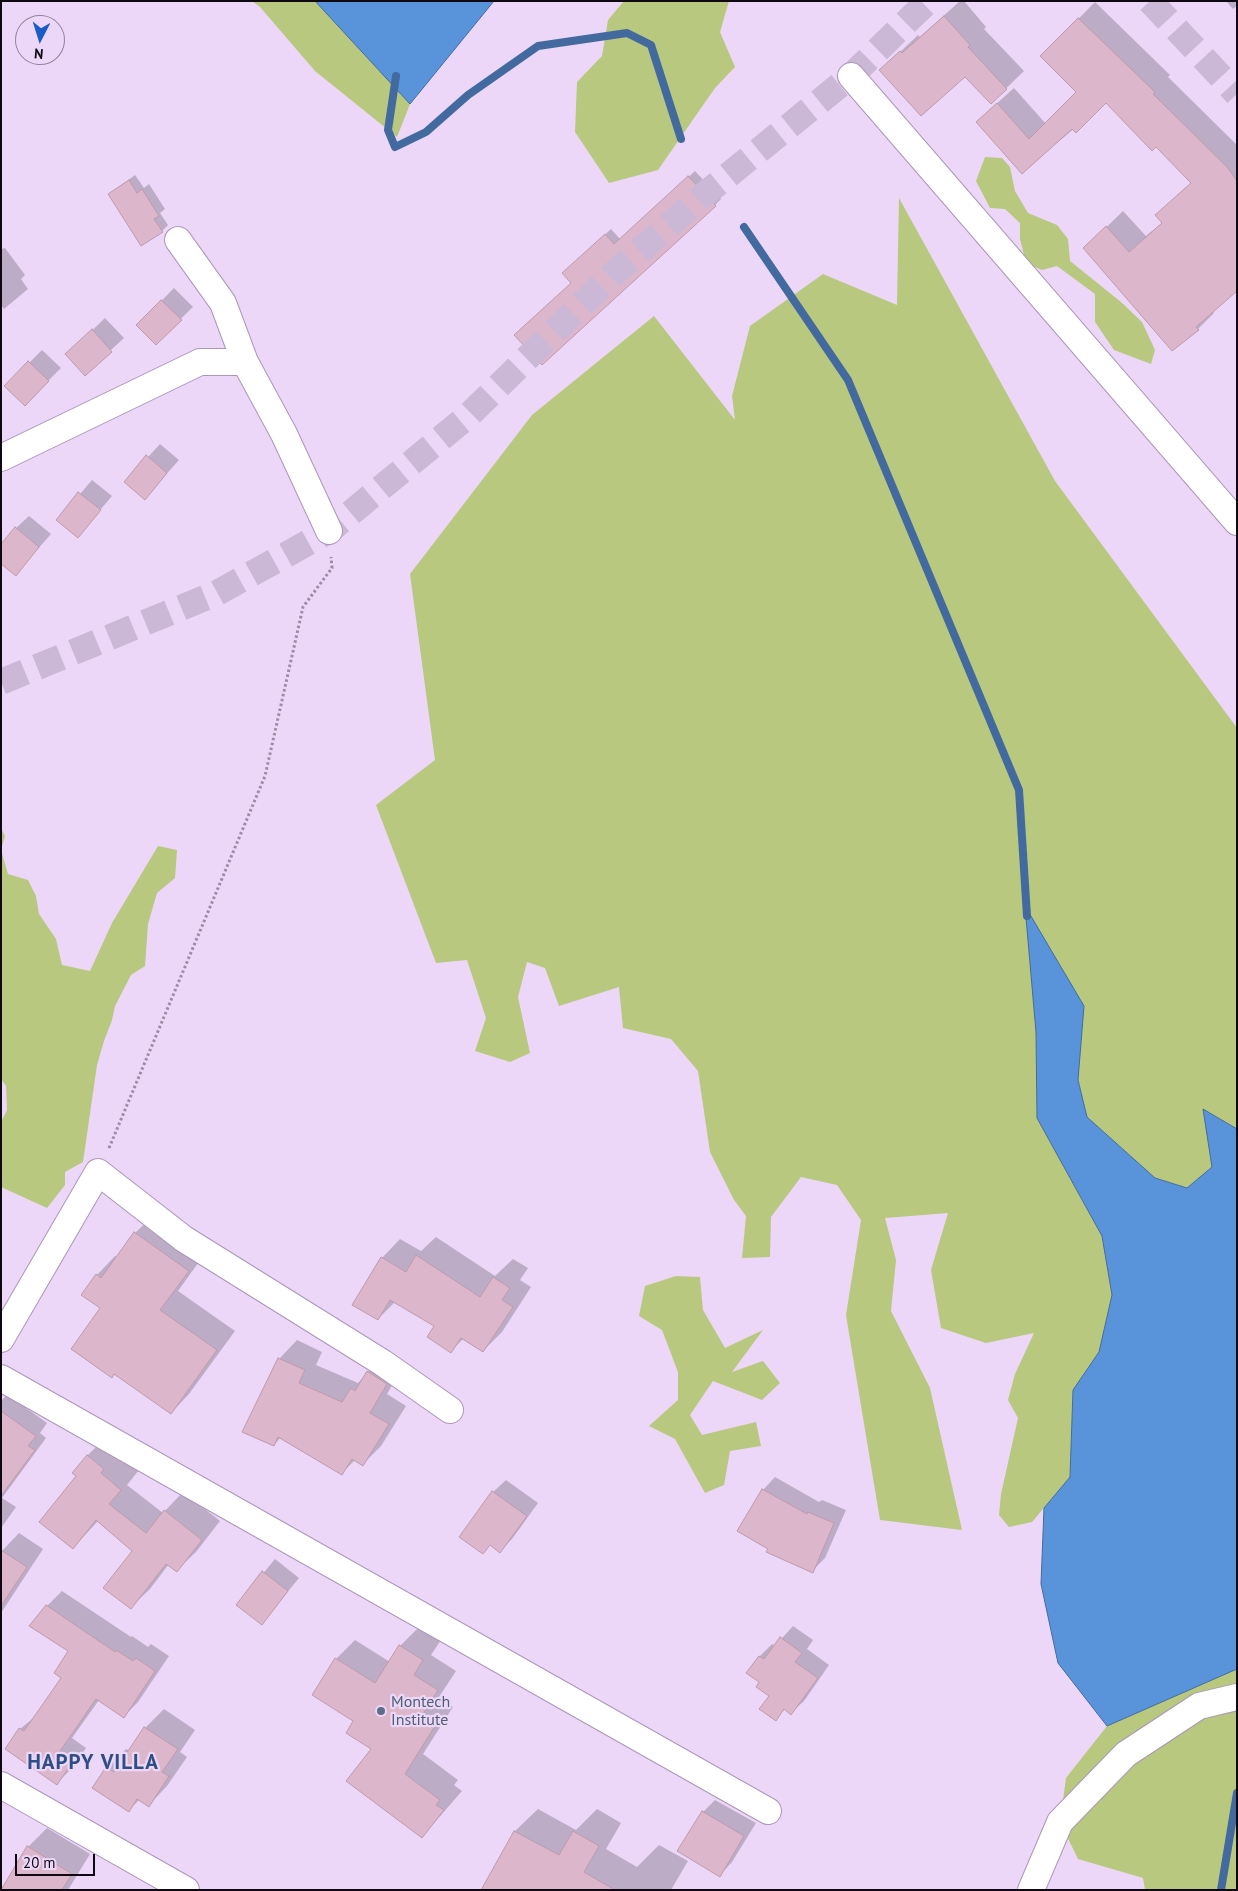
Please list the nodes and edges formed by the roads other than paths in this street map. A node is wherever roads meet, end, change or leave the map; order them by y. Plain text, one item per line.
1 (851, 76) dead end
2 (178, 240) dead end
3 (245, 362) junction
4 (1, 458) edge
5 (1237, 522) edge
6 (329, 531) road end
7 (1, 1339) edge
8 (1, 1378) edge
9 (450, 1410) dead end
10 (1237, 1697) edge
11 (1, 1785) edge
12 (768, 1811) dead end
13 (186, 1890) edge
14 (1031, 1890) edge

1 - 5 street
2 - 3 street
3 - 4 street
3 - 6 street
7 - 9 street
8 - 12 street
10 - 14 street
11 - 13 street

